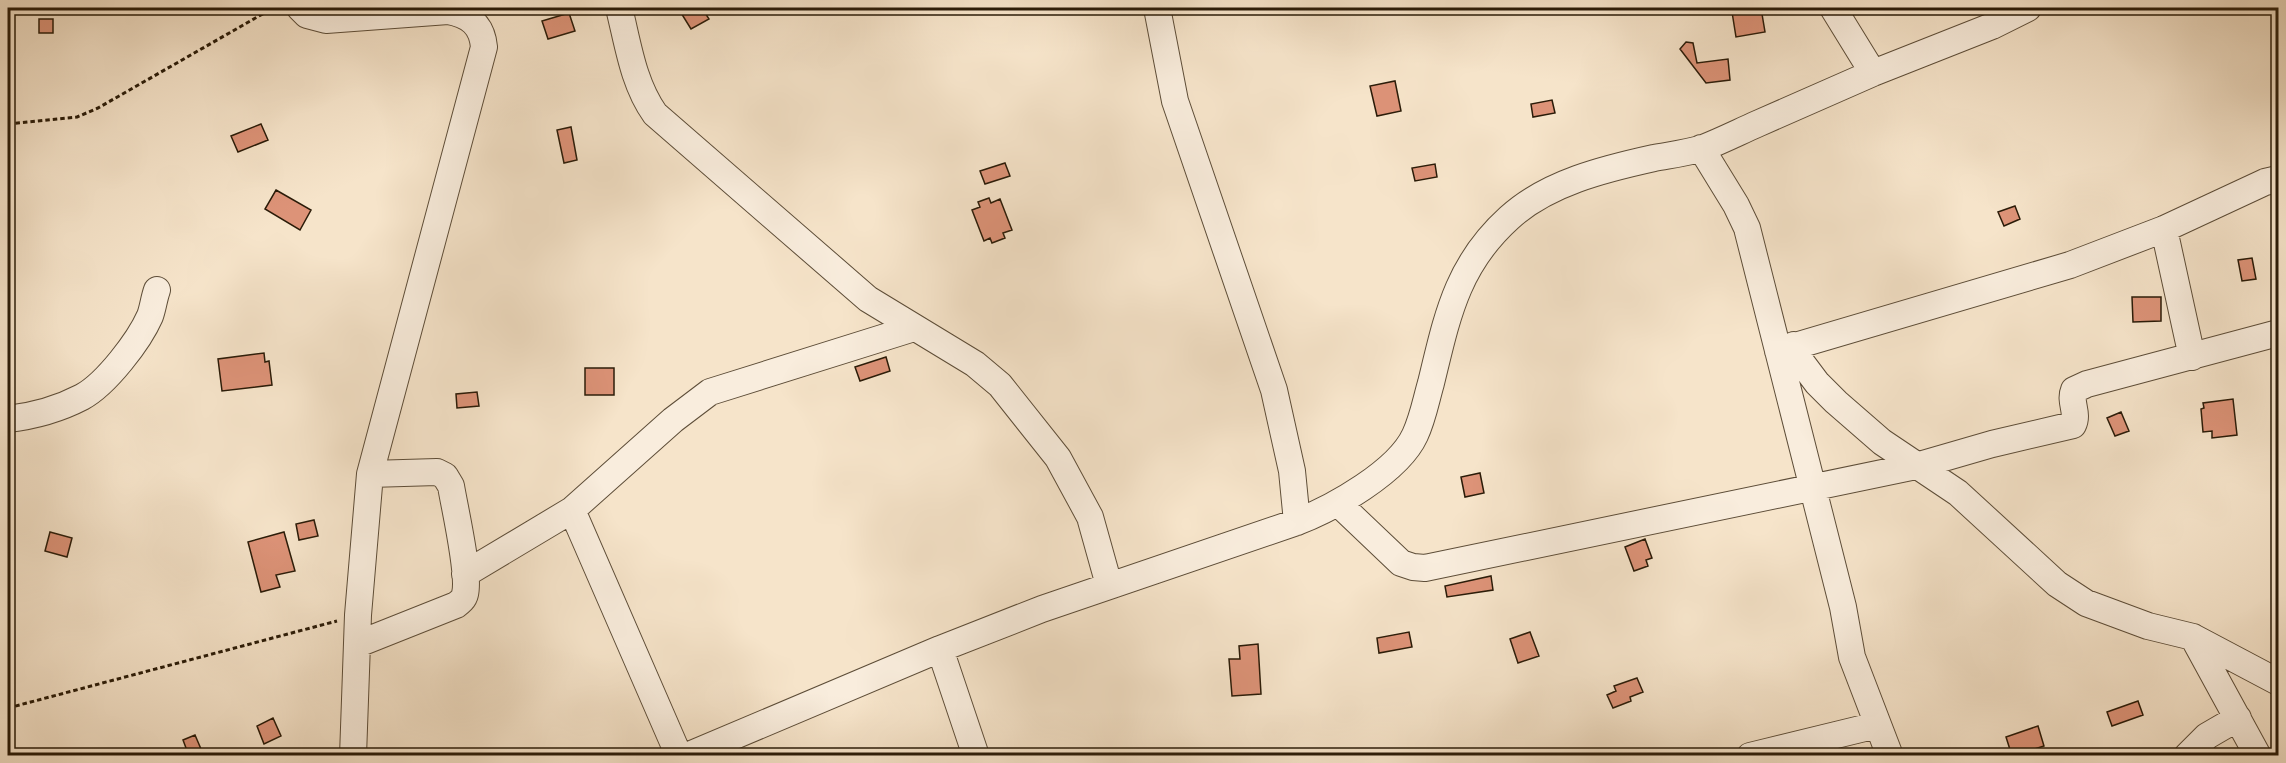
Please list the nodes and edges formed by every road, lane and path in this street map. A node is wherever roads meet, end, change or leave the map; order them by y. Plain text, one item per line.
1 (273, 8) edge
2 (300, 8) edge
3 (619, 8) edge
4 (1157, 8) edge
5 (1833, 8) edge
6 (2028, 8) edge
7 (1873, 73) junction
8 (8, 124) edge
9 (1701, 148) junction
10 (2278, 179) edge
11 (2164, 229) junction
12 (157, 290) dead end
13 (914, 328) junction
14 (2278, 333) edge
15 (1785, 348) junction
16 (2193, 357) junction
17 (8, 419) edge
18 (1916, 466) junction
19 (370, 474) junction
20 (1813, 486) junction
21 (1338, 503) junction
22 (572, 510) junction
23 (1296, 522) junction
24 (465, 574) junction
25 (1109, 585) junction
26 (358, 615) junction
27 (2193, 637) junction
28 (358, 644) junction
29 (940, 649) junction
30 (2278, 682) edge
31 (8, 708) edge
32 (2238, 718) junction
33 (1877, 725) junction
34 (352, 756) edge
35 (679, 756) edge
36 (687, 756) edge
37 (976, 756) edge
38 (1750, 756) edge
39 (1890, 756) edge
40 (2187, 756) edge
41 (2258, 756) edge

1 - 8 path
2 - 19 street
3 - 13 street
4 - 23 street
5 - 7 street
6 - 7 street
7 - 9 street
9 - 15 street
9 - 21 street
10 - 11 street
11 - 15 street
11 - 16 street
12 - 17 street
13 - 22 street
13 - 25 street
14 - 16 street
15 - 18 street
15 - 20 street
16 - 18 street
18 - 20 street
18 - 27 street
19 - 24 street
19 - 26 street
20 - 21 street
20 - 33 street
21 - 23 street
22 - 24 street
22 - 35 street
23 - 25 street
24 - 28 street
25 - 29 street
26 - 28 street
26 - 31 path
27 - 30 street
27 - 32 street
28 - 34 street
29 - 36 street
29 - 37 street
32 - 40 street
32 - 41 street
33 - 38 street
33 - 39 street

